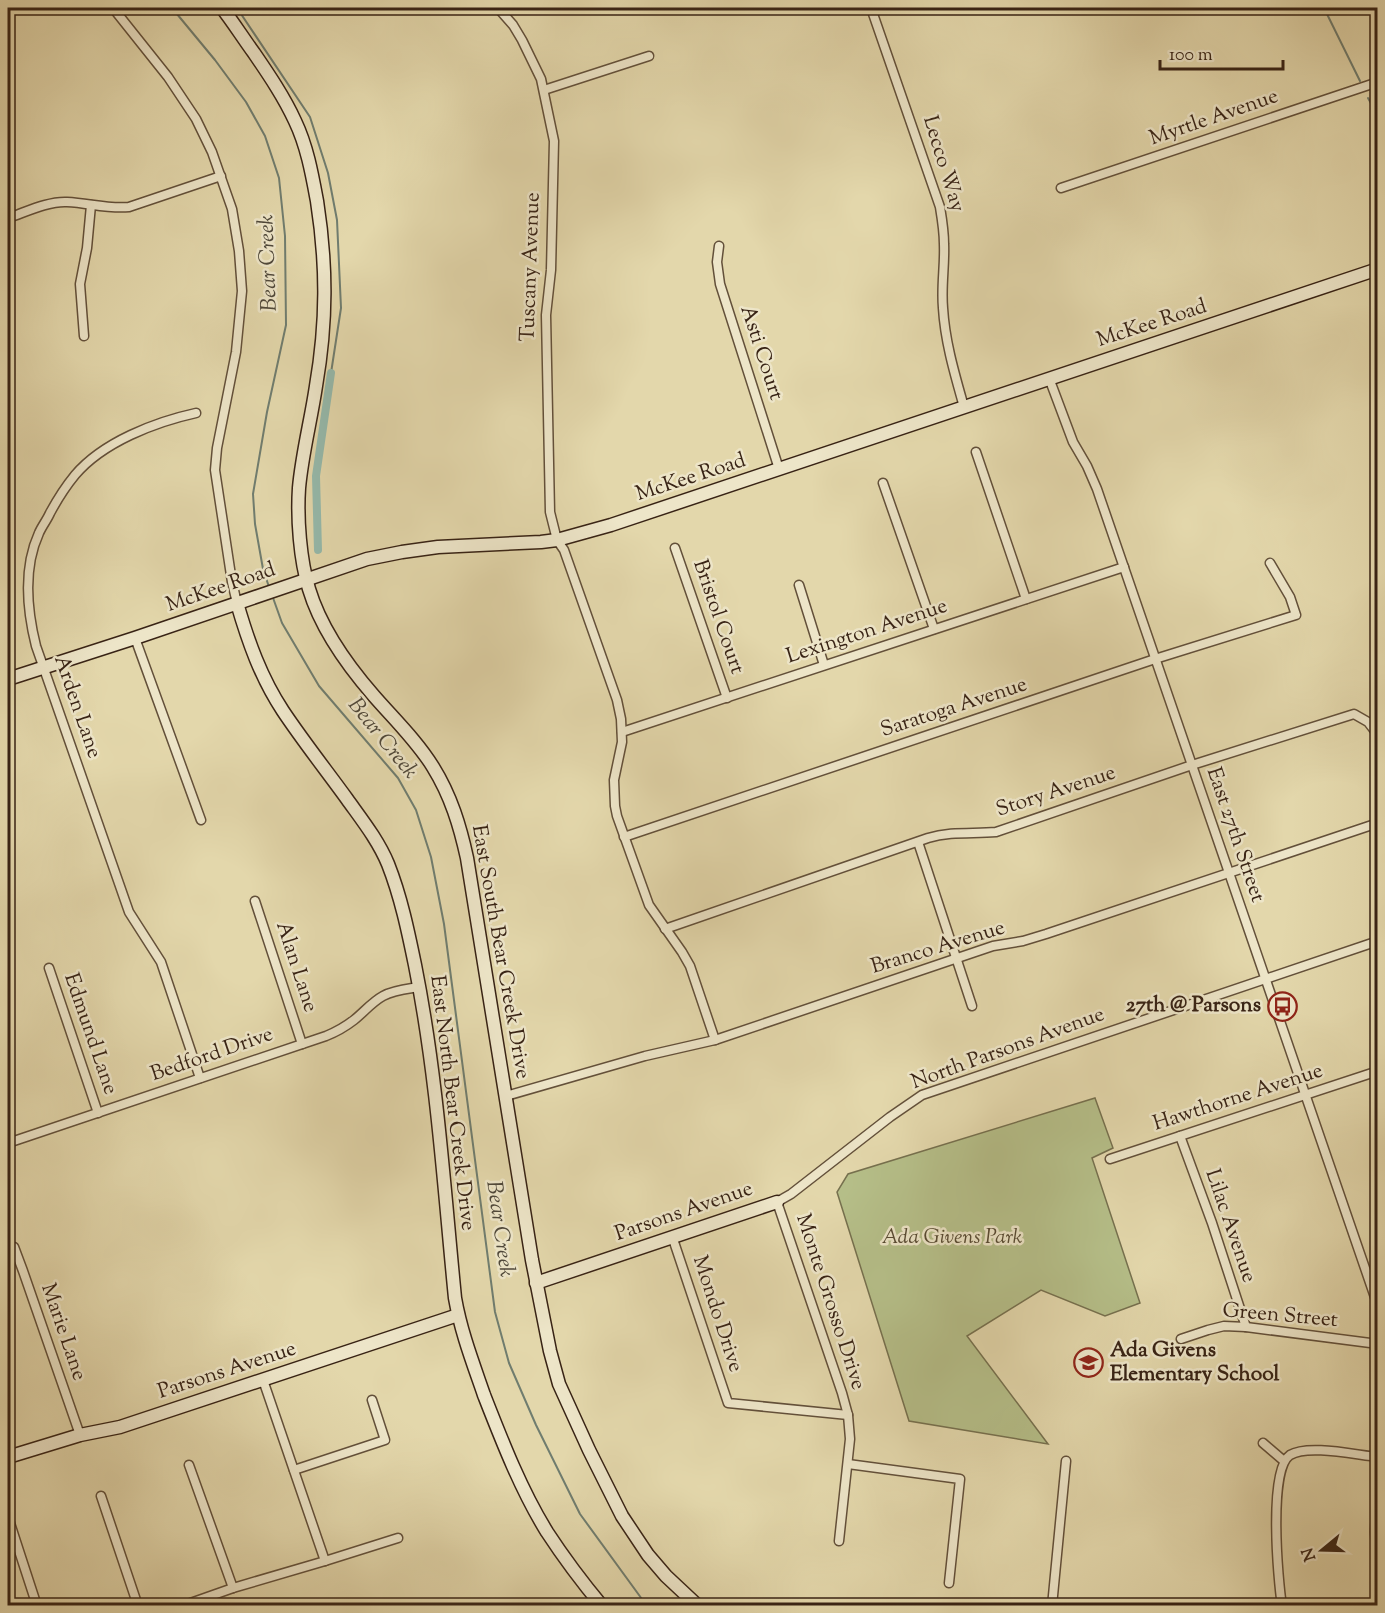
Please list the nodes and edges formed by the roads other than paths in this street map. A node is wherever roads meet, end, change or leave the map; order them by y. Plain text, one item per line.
1 (113, 8) edge
2 (222, 8) edge
3 (498, 8) edge
4 (871, 8) edge
5 (649, 56) dead end
6 (1377, 82) edge
7 (544, 90) junction
8 (221, 176) junction
9 (1061, 188) dead end
10 (91, 205) junction
11 (8, 218) edge
12 (719, 246) dead end
13 (1377, 269) edge
14 (84, 336) dead end
15 (1050, 378) junction
16 (964, 407) junction
17 (196, 413) dead end
18 (975, 452) dead end
19 (779, 469) junction
20 (883, 483) dead end
21 (557, 540) junction
22 (675, 548) dead end
23 (1270, 563) dead end
24 (1124, 567) junction
25 (307, 579) junction
26 (799, 585) dead end
27 (1026, 599) junction
28 (241, 601) junction
29 (934, 630) junction
30 (135, 638) junction
31 (1155, 659) junction
32 (824, 665) junction
33 (44, 668) junction
34 (8, 679) edge
35 (727, 698) junction
36 (622, 732) junction
37 (1377, 735) edge
38 (1192, 765) junction
39 (201, 820) dead end
40 (1377, 823) edge
41 (624, 837) junction
42 (918, 842) junction
43 (1229, 873) junction
44 (255, 901) dead end
45 (665, 928) junction
46 (1377, 941) edge
47 (956, 959) junction
48 (49, 968) dead end
49 (1266, 978) junction
50 (419, 987) junction
51 (972, 1006) dead end
52 (715, 1040) junction
53 (302, 1044) junction
54 (1377, 1071) edge
55 (200, 1078) junction
56 (506, 1096) junction
57 (1306, 1096) junction
58 (98, 1113) junction
59 (1180, 1136) junction
60 (8, 1143) edge
61 (1110, 1159) dead end
62 (777, 1202) junction
63 (672, 1236) junction
64 (8, 1250) edge
65 (536, 1283) junction
66 (1377, 1306) edge
67 (458, 1315) junction
68 (1246, 1328) junction
69 (1181, 1339) dead end
70 (1377, 1344) edge
71 (263, 1380) junction
72 (372, 1401) dead end
73 (848, 1415) junction
74 (80, 1435) junction
75 (1263, 1443) dead end
76 (8, 1457) edge
77 (1377, 1457) edge
78 (1066, 1461) dead end
79 (1284, 1461) junction
80 (848, 1464) junction
81 (189, 1465) dead end
82 (294, 1470) junction
83 (1377, 1472) edge
84 (101, 1496) dead end
85 (8, 1517) edge
86 (398, 1538) dead end
87 (839, 1540) dead end
88 (325, 1561) junction
89 (1377, 1576) edge
90 (949, 1583) dead end
91 (233, 1588) junction
92 (37, 1605) edge
93 (138, 1605) edge
94 (182, 1605) edge
95 (602, 1605) edge
96 (698, 1605) edge
97 (1052, 1605) edge
98 (1282, 1605) edge

1 - 8 street, East North Bear Creek Drive
2 - 25 street, East South Bear Creek Drive
3 - 7 street, Tuscany Avenue
4 - 16 street, Lecco Way
5 - 7 street
6 - 9 street, Myrtle Avenue
7 - 21 street, Tuscany Avenue
8 - 10 street
8 - 28 street, East North Bear Creek Drive
10 - 11 street
10 - 14 street
12 - 19 street, Asti Court
13 - 15 street, McKee Road
15 - 16 street, McKee Road
15 - 24 street, East 27th Street
16 - 19 street, McKee Road
17 - 33 street, Arden Lane
18 - 27 street
19 - 21 street, McKee Road
20 - 29 street
21 - 25 street, McKee Road
21 - 36 street, Tuscany Avenue
22 - 35 street, Bristol Court
23 - 31 street, Saratoga Avenue
24 - 27 street, Lexington Avenue
24 - 31 street, East 27th Street
25 - 28 street, McKee Road
25 - 56 street, East South Bear Creek Drive
26 - 32 street
27 - 29 street, Lexington Avenue
28 - 30 street, McKee Road
28 - 50 street, East North Bear Creek Drive
29 - 32 street, Lexington Avenue
30 - 33 street, McKee Road
30 - 39 street
31 - 38 street, East 27th Street
31 - 41 street, Saratoga Avenue
32 - 35 street, Lexington Avenue
33 - 34 street, McKee Road
33 - 55 street, Arden Lane
35 - 36 street, Lexington Avenue
36 - 41 street, Tuscany Avenue
37 - 38 street, Story Avenue
38 - 42 street, Story Avenue
38 - 43 street, East 27th Street
40 - 43 street, Branco Avenue
41 - 45 street, Tuscany Avenue
42 - 45 street, Story Avenue
42 - 47 street
43 - 47 street, Branco Avenue
43 - 49 street, East 27th Street
44 - 53 street, Alan Lane
45 - 52 street, Tuscany Avenue
46 - 49 street, North Parsons Avenue
47 - 51 street
47 - 52 street, Branco Avenue
48 - 58 street, Edmund Lane
49 - 57 street, East 27th Street
49 - 62 street, North Parsons Avenue
50 - 53 street, Bedford Drive
50 - 67 street, East North Bear Creek Drive
52 - 56 street, Branco Avenue
53 - 55 street, Bedford Drive
54 - 57 street, Hawthorne Avenue
55 - 58 street, Bedford Drive
56 - 65 street, East South Bear Creek Drive
57 - 59 street, Hawthorne Avenue
57 - 66 street, East 27th Street
58 - 60 street, Bedford Drive
59 - 61 street, Hawthorne Avenue
59 - 68 street, Lilac Avenue
62 - 63 street, Parsons Avenue
62 - 73 street, Monte Grosso Drive
63 - 65 street, Parsons Avenue
63 - 73 street, Mondo Drive
64 - 74 street, Marie Lane
65 - 96 street, East South Bear Creek Drive
67 - 71 street, Parsons Avenue
67 - 95 street, East North Bear Creek Drive
68 - 69 street, Green Street
68 - 70 street, Green Street
71 - 74 street, Parsons Avenue
71 - 82 street
72 - 82 street
73 - 80 street, Monte Grosso Drive
74 - 76 street, Parsons Avenue
75 - 79 street
77 - 79 street
78 - 97 street
79 - 98 street
80 - 87 street, Monte Grosso Drive
80 - 90 street
81 - 91 street
82 - 88 street
83 - 89 street
84 - 93 street
85 - 92 street
86 - 88 street
88 - 91 street
91 - 94 street

